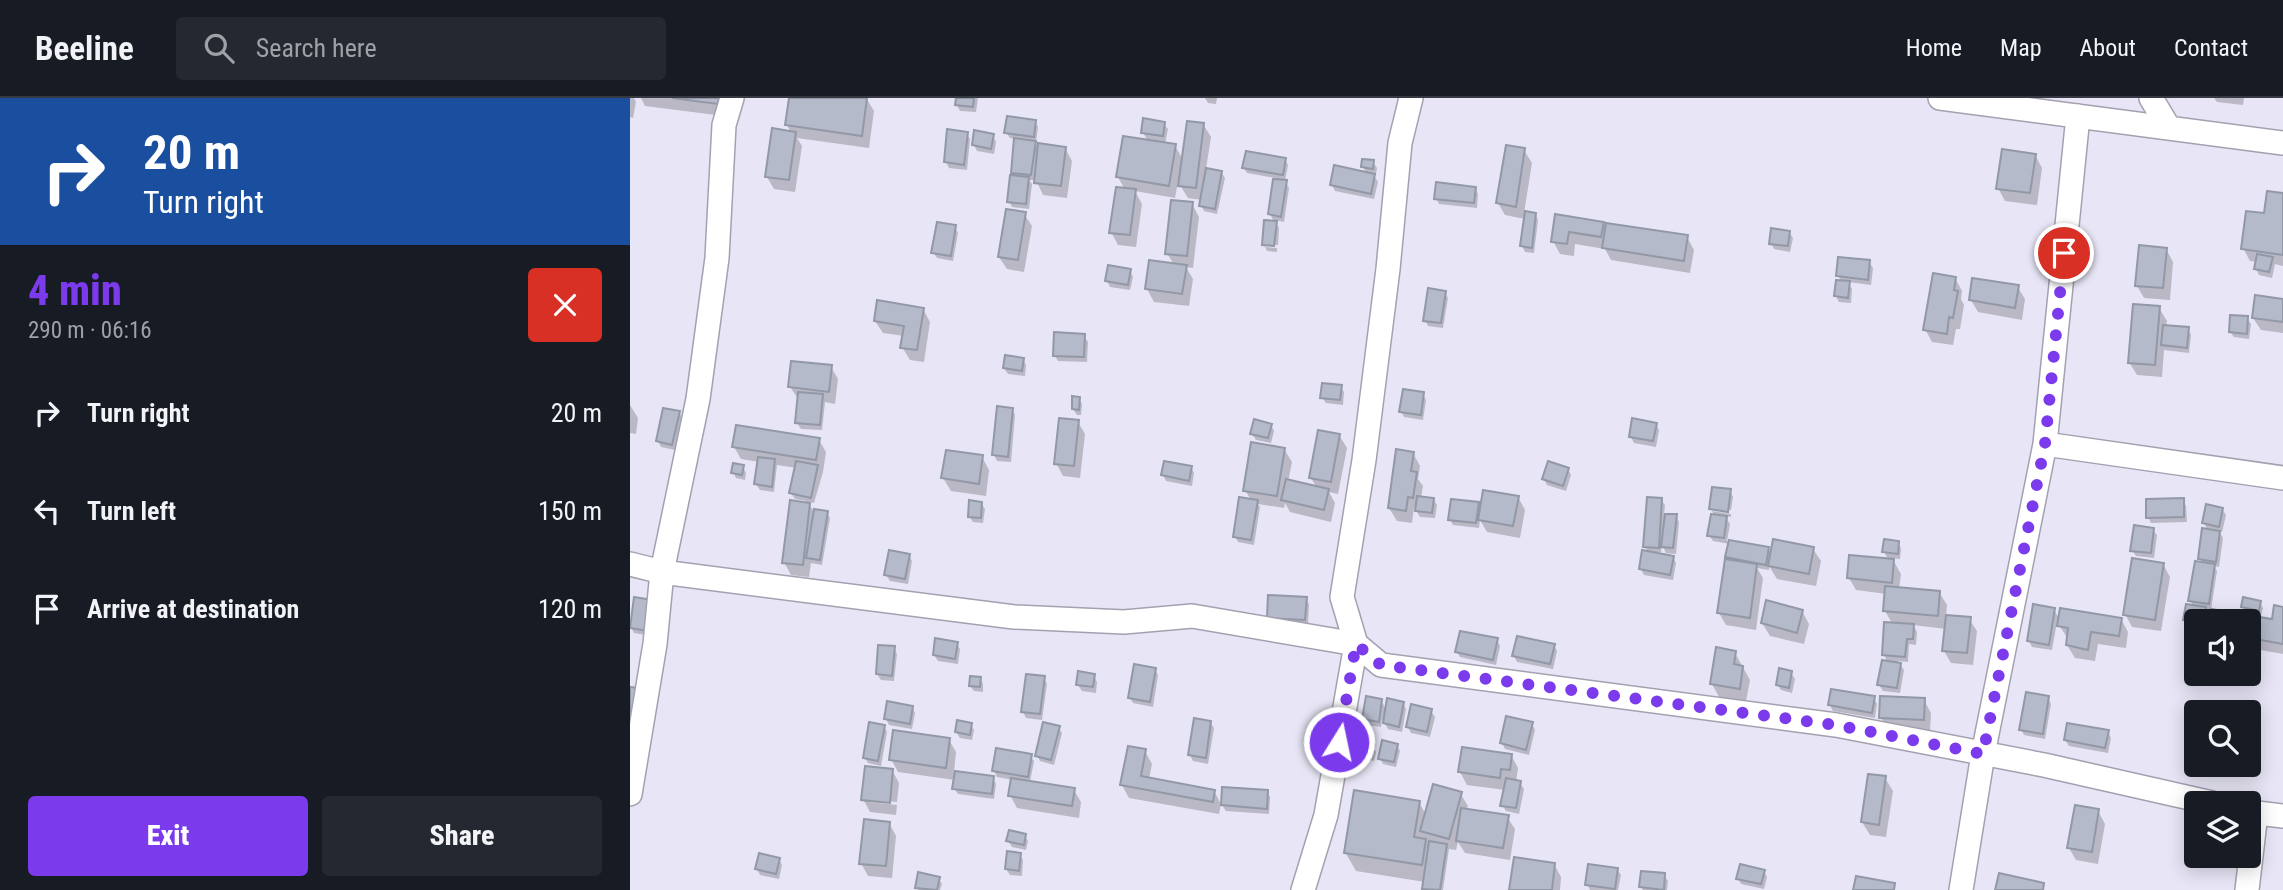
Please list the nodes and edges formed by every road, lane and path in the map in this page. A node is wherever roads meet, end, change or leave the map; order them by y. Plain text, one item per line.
1 (732, 98) edge
2 (1411, 98) edge
3 (1940, 98) edge
4 (2151, 98) edge
5 (2078, 116) junction
6 (2169, 128) junction
7 (2283, 144) edge
8 (2045, 444) junction
9 (2283, 478) edge
10 (630, 564) edge
11 (662, 572) junction
12 (1356, 644) junction
13 (1983, 754) junction
14 (630, 793) edge
15 (2184, 796) edge
16 (2261, 813) edge
17 (2283, 816) edge
18 (2248, 868) edge
19 (1303, 890) edge
20 (1961, 890) edge
21 (2247, 890) edge

1 - 11 street
2 - 12 street
3 - 5 street
4 - 6 street
5 - 6 street
5 - 8 street
6 - 7 street
8 - 9 street
8 - 13 street
10 - 11 street
11 - 12 street
11 - 14 street
12 - 13 street
12 - 19 street
13 - 15 street
13 - 20 street
16 - 17 street
18 - 21 street

